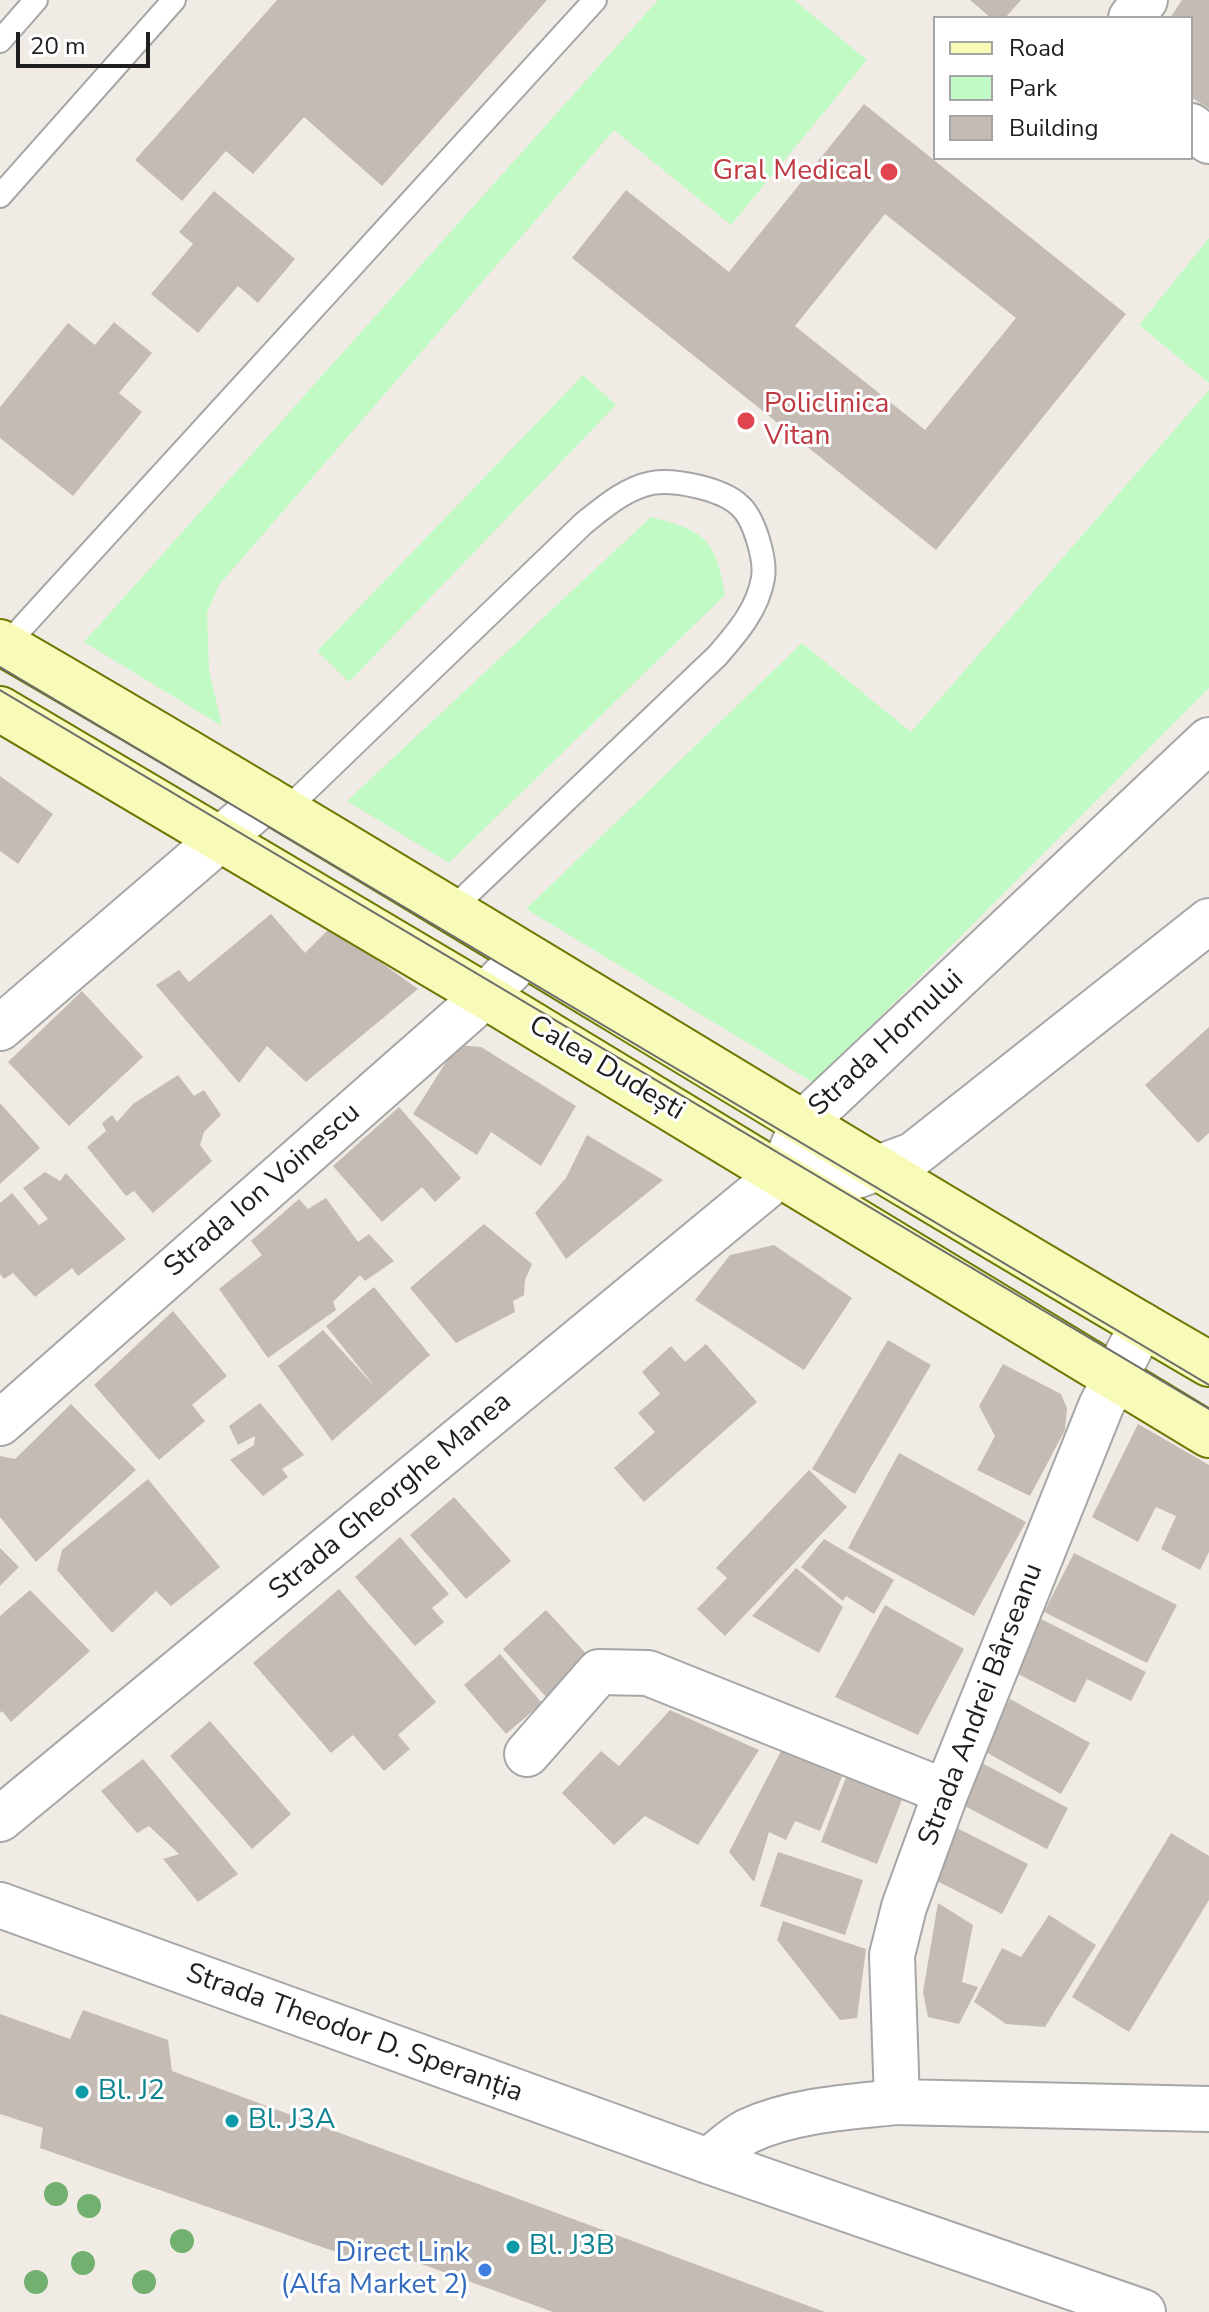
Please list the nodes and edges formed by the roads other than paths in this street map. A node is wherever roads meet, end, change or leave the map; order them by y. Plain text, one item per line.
1 (36, 0) edge
2 (174, 0) edge
3 (595, 0) edge
4 (1145, 0) edge
5 (1133, 16) edge
6 (0, 41) edge
7 (1193, 128) edge
8 (1209, 141) edge
9 (0, 196) edge
10 (3, 644) edge
11 (0, 709) edge
12 (1209, 740) edge
13 (277, 805) junction
14 (221, 838) junction
15 (450, 911) junction
16 (1209, 921) edge
17 (524, 956) junction
18 (485, 996) junction
19 (0, 1028) edge
20 (803, 1123) junction
21 (880, 1169) junction
22 (781, 1174) junction
23 (1142, 1325) junction
24 (1209, 1364) edge
25 (1114, 1378) junction
26 (0, 1423) edge
27 (1209, 1435) edge
28 (527, 1754) dead end
29 (946, 1792) junction
30 (0, 1819) edge
31 (0, 1905) edge
32 (897, 2102) junction
33 (1209, 2109) edge
34 (708, 2161) junction
35 (1143, 2312) edge

1 - 6 lane
2 - 9 lane
3 - 10 lane
4 - 5 street
7 - 8 street
10 - 13 main road, Calea Dudești
11 - 14 main road, Calea Dudești
12 - 20 street, Strada Hornului
13 - 14 street
13 - 15 main road, Calea Dudești
13 - 15 lane
14 - 18 main road, Calea Dudești
14 - 19 street
15 - 17 main road, Calea Dudești
16 - 21 street
17 - 18 street, Strada Ion Voinescu
17 - 20 main road, Calea Dudești
18 - 22 main road, Calea Dudești
18 - 26 street, Strada Ion Voinescu
20 - 21 main road, Calea Dudești
20 - 22 street, Strada Hornului
21 - 22 street
21 - 23 main road, Calea Dudești
22 - 25 main road, Calea Dudești
22 - 30 street, Strada Gheorghe Manea
23 - 24 main road, Calea Dudești
23 - 25 street, Strada Andrei Bârseanu
25 - 27 main road, Calea Dudești
25 - 29 street, Strada Andrei Bârseanu
28 - 29 street
29 - 32 street, Strada Andrei Bârseanu
31 - 34 street, Strada Theodor D. Speranția
32 - 33 street
32 - 34 street
34 - 35 street, Strada Theodor D. Speranția

